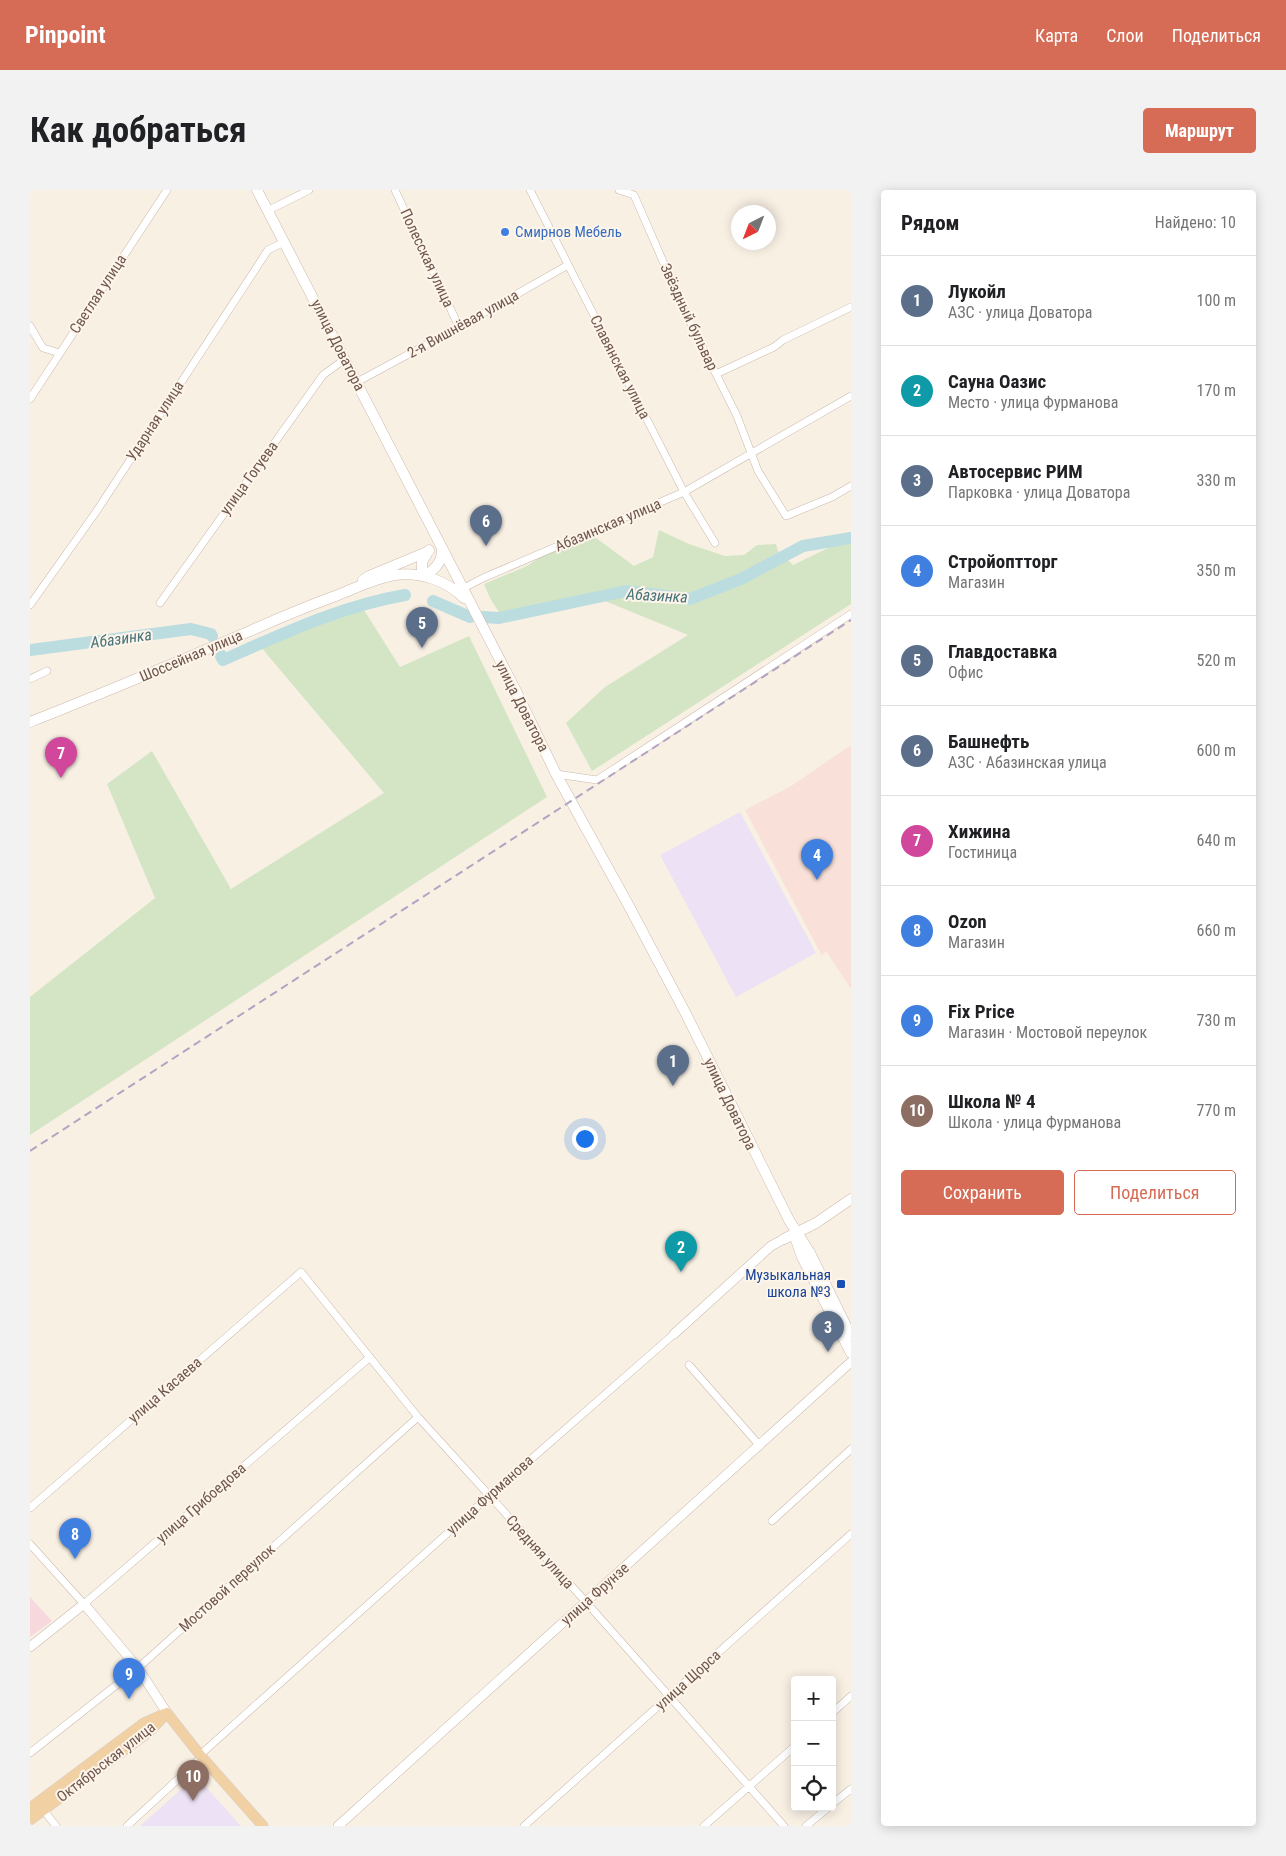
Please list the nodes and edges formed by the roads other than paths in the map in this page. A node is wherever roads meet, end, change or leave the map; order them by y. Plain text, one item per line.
1 (167, 190) edge
2 (257, 190) edge
3 (309, 190) edge
4 (394, 190) edge
5 (530, 190) edge
6 (619, 190) edge
7 (268, 211) junction
8 (284, 242) junction
9 (568, 265) junction
10 (851, 307) edge
11 (30, 326) edge
12 (459, 326) junction
13 (60, 353) junction
14 (345, 359) junction
15 (716, 374) junction
16 (357, 382) junction
17 (851, 396) edge
18 (30, 399) edge
19 (750, 453) junction
20 (851, 486) edge
21 (684, 492) junction
22 (432, 530) junction
23 (715, 542) dead end
24 (428, 551) junction
25 (442, 551) junction
26 (422, 576) junction
27 (352, 589) junction
28 (462, 589) junction
29 (160, 603) dead end
30 (30, 605) edge
31 (471, 607) junction
32 (851, 614) edge
33 (47, 671) dead end
34 (30, 679) edge
35 (30, 721) edge
36 (556, 774) junction
37 (851, 1198) edge
38 (851, 1205) edge
39 (794, 1236) junction
40 (301, 1272) joint
41 (674, 1334) joint
42 (851, 1336) edge
43 (851, 1353) edge
44 (370, 1358) junction
45 (851, 1362) edge
46 (690, 1365) dead end
47 (418, 1417) junction
48 (760, 1446) junction
49 (851, 1449) edge
50 (489, 1496) junction
51 (30, 1508) edge
52 (772, 1521) dead end
53 (851, 1534) edge
54 (30, 1544) edge
55 (586, 1602) junction
56 (84, 1604) junction
57 (30, 1646) edge
58 (138, 1668) junction
59 (669, 1696) junction
60 (851, 1696) edge
61 (836, 1709) edge
62 (167, 1713) junction
63 (791, 1750) edge
64 (30, 1753) edge
65 (201, 1756) junction
66 (749, 1787) junction
67 (851, 1789) edge
68 (836, 1801) edge
69 (37, 1807) edge
70 (824, 1811) edge
71 (30, 1820) edge
72 (56, 1826) edge
73 (127, 1826) edge
74 (263, 1826) edge
75 (338, 1826) edge
76 (524, 1826) edge
77 (704, 1826) edge
78 (784, 1826) edge
79 (806, 1826) edge

1 - 13 street, Светлая улица
2 - 7 main road, улица Доватора
3 - 7 street
4 - 12 street, Полесская улица
5 - 9 street, Славянская улица
6 - 15 street, Звёздный бульвар
7 - 8 main road, улица Доватора
8 - 14 main road, улица Доватора
8 - 30 street, Ударная улица
9 - 12 street, 2-я Вишнёвая улица
9 - 21 street, Славянская улица
10 - 15 street
11 - 13 street
12 - 16 street, 2-я Вишнёвая улица
13 - 18 street, Светлая улица
14 - 16 main road, улица Доватора
14 - 29 street, улица Гогуева
15 - 19 street, Звёздный бульвар
16 - 22 main road, улица Доватора
17 - 19 street, Абазинская улица
19 - 20 street
19 - 21 street, Абазинская улица
21 - 23 street, Славянская улица
21 - 28 street, Абазинская улица
22 - 24 main road
22 - 25 main road, улица Доватора
24 - 26 main road
24 - 27 main road, Шоссейная улица
25 - 26 main road
25 - 28 main road, улица Доватора
26 - 27 main road, Шоссейная улица
26 - 31 main road
27 - 35 main road, Шоссейная улица
28 - 31 main road, улица Доватора
31 - 36 main road, улица Доватора
32 - 36 street
33 - 34 street
36 - 39 main road, улица Доватора
37 - 39 main road
38 - 39 main road
39 - 41 street, улица Фурманова
39 - 42 main road, улица Доватора
39 - 43 main road, улица Доватора
40 - 44 street, Средняя улица
40 - 51 street, улица Касаева
41 - 50 street, улица Фурманова
44 - 47 street, Средняя улица
44 - 56 street, улица Грибоедова
45 - 48 street, улица Фрунзе
46 - 48 street
47 - 50 street, Средняя улица
47 - 58 street, Мостовой переулок
48 - 55 street, улица Фрунзе
49 - 52 street
50 - 55 street, Средняя улица
50 - 65 street, улица Фурманова
53 - 59 street, улица Щорса
54 - 56 street
55 - 59 street, Средняя улица
55 - 75 street, улица Фрунзе
56 - 57 street, улица Грибоедова
56 - 58 street
58 - 62 street
58 - 64 street, Мостовой переулок
59 - 66 street, Средняя улица
59 - 76 street, улица Щорса
60 - 61 street
62 - 65 main road
62 - 69 main road, Октябрьская улица
63 - 66 street
65 - 73 street, улица Фурманова
65 - 74 main road
66 - 77 street
66 - 78 street, Средняя улица
67 - 68 street
69 - 71 main road, Октябрьская улица
69 - 72 street
70 - 79 street

